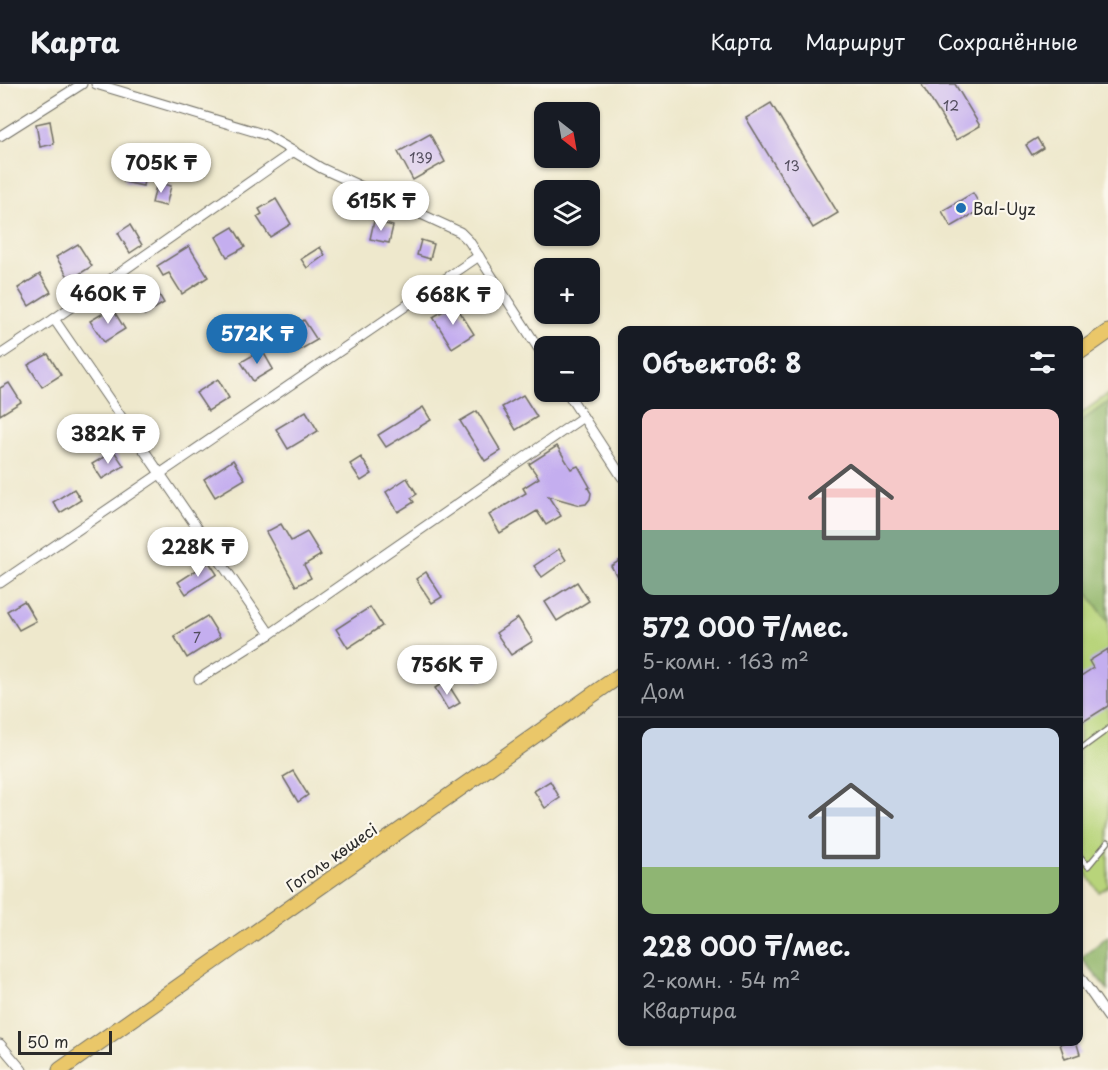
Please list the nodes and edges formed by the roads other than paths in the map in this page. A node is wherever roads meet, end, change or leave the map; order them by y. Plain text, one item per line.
1 (82, 84) edge
2 (96, 84) edge
3 (0, 136) edge
4 (294, 151) junction
5 (479, 256) junction
6 (54, 319) junction
7 (1108, 332) edge
8 (534, 341) edge
9 (1083, 350) edge
10 (0, 355) edge
11 (573, 402) edge
12 (583, 417) junction
13 (618, 471) edge
14 (161, 472) junction
15 (0, 583) edge
16 (270, 634) junction
17 (618, 677) edge
18 (199, 679) dead end
19 (1108, 729) edge
20 (1083, 747) edge
21 (1108, 842) edge
22 (1083, 860) edge
23 (1083, 981) edge
24 (1108, 1017) edge
25 (0, 1044) edge
26 (22, 1070) edge
27 (60, 1070) edge

1 - 3 street
2 - 4 street
4 - 5 street
4 - 6 street
5 - 8 street
5 - 14 street
6 - 10 street
6 - 14 street
7 - 9 main road
11 - 12 street
12 - 13 street
12 - 16 street
14 - 15 street
14 - 16 street
16 - 18 street
17 - 27 main road, Гоголь көшесі
19 - 20 lane
21 - 22 lane
23 - 24 street
25 - 26 street

